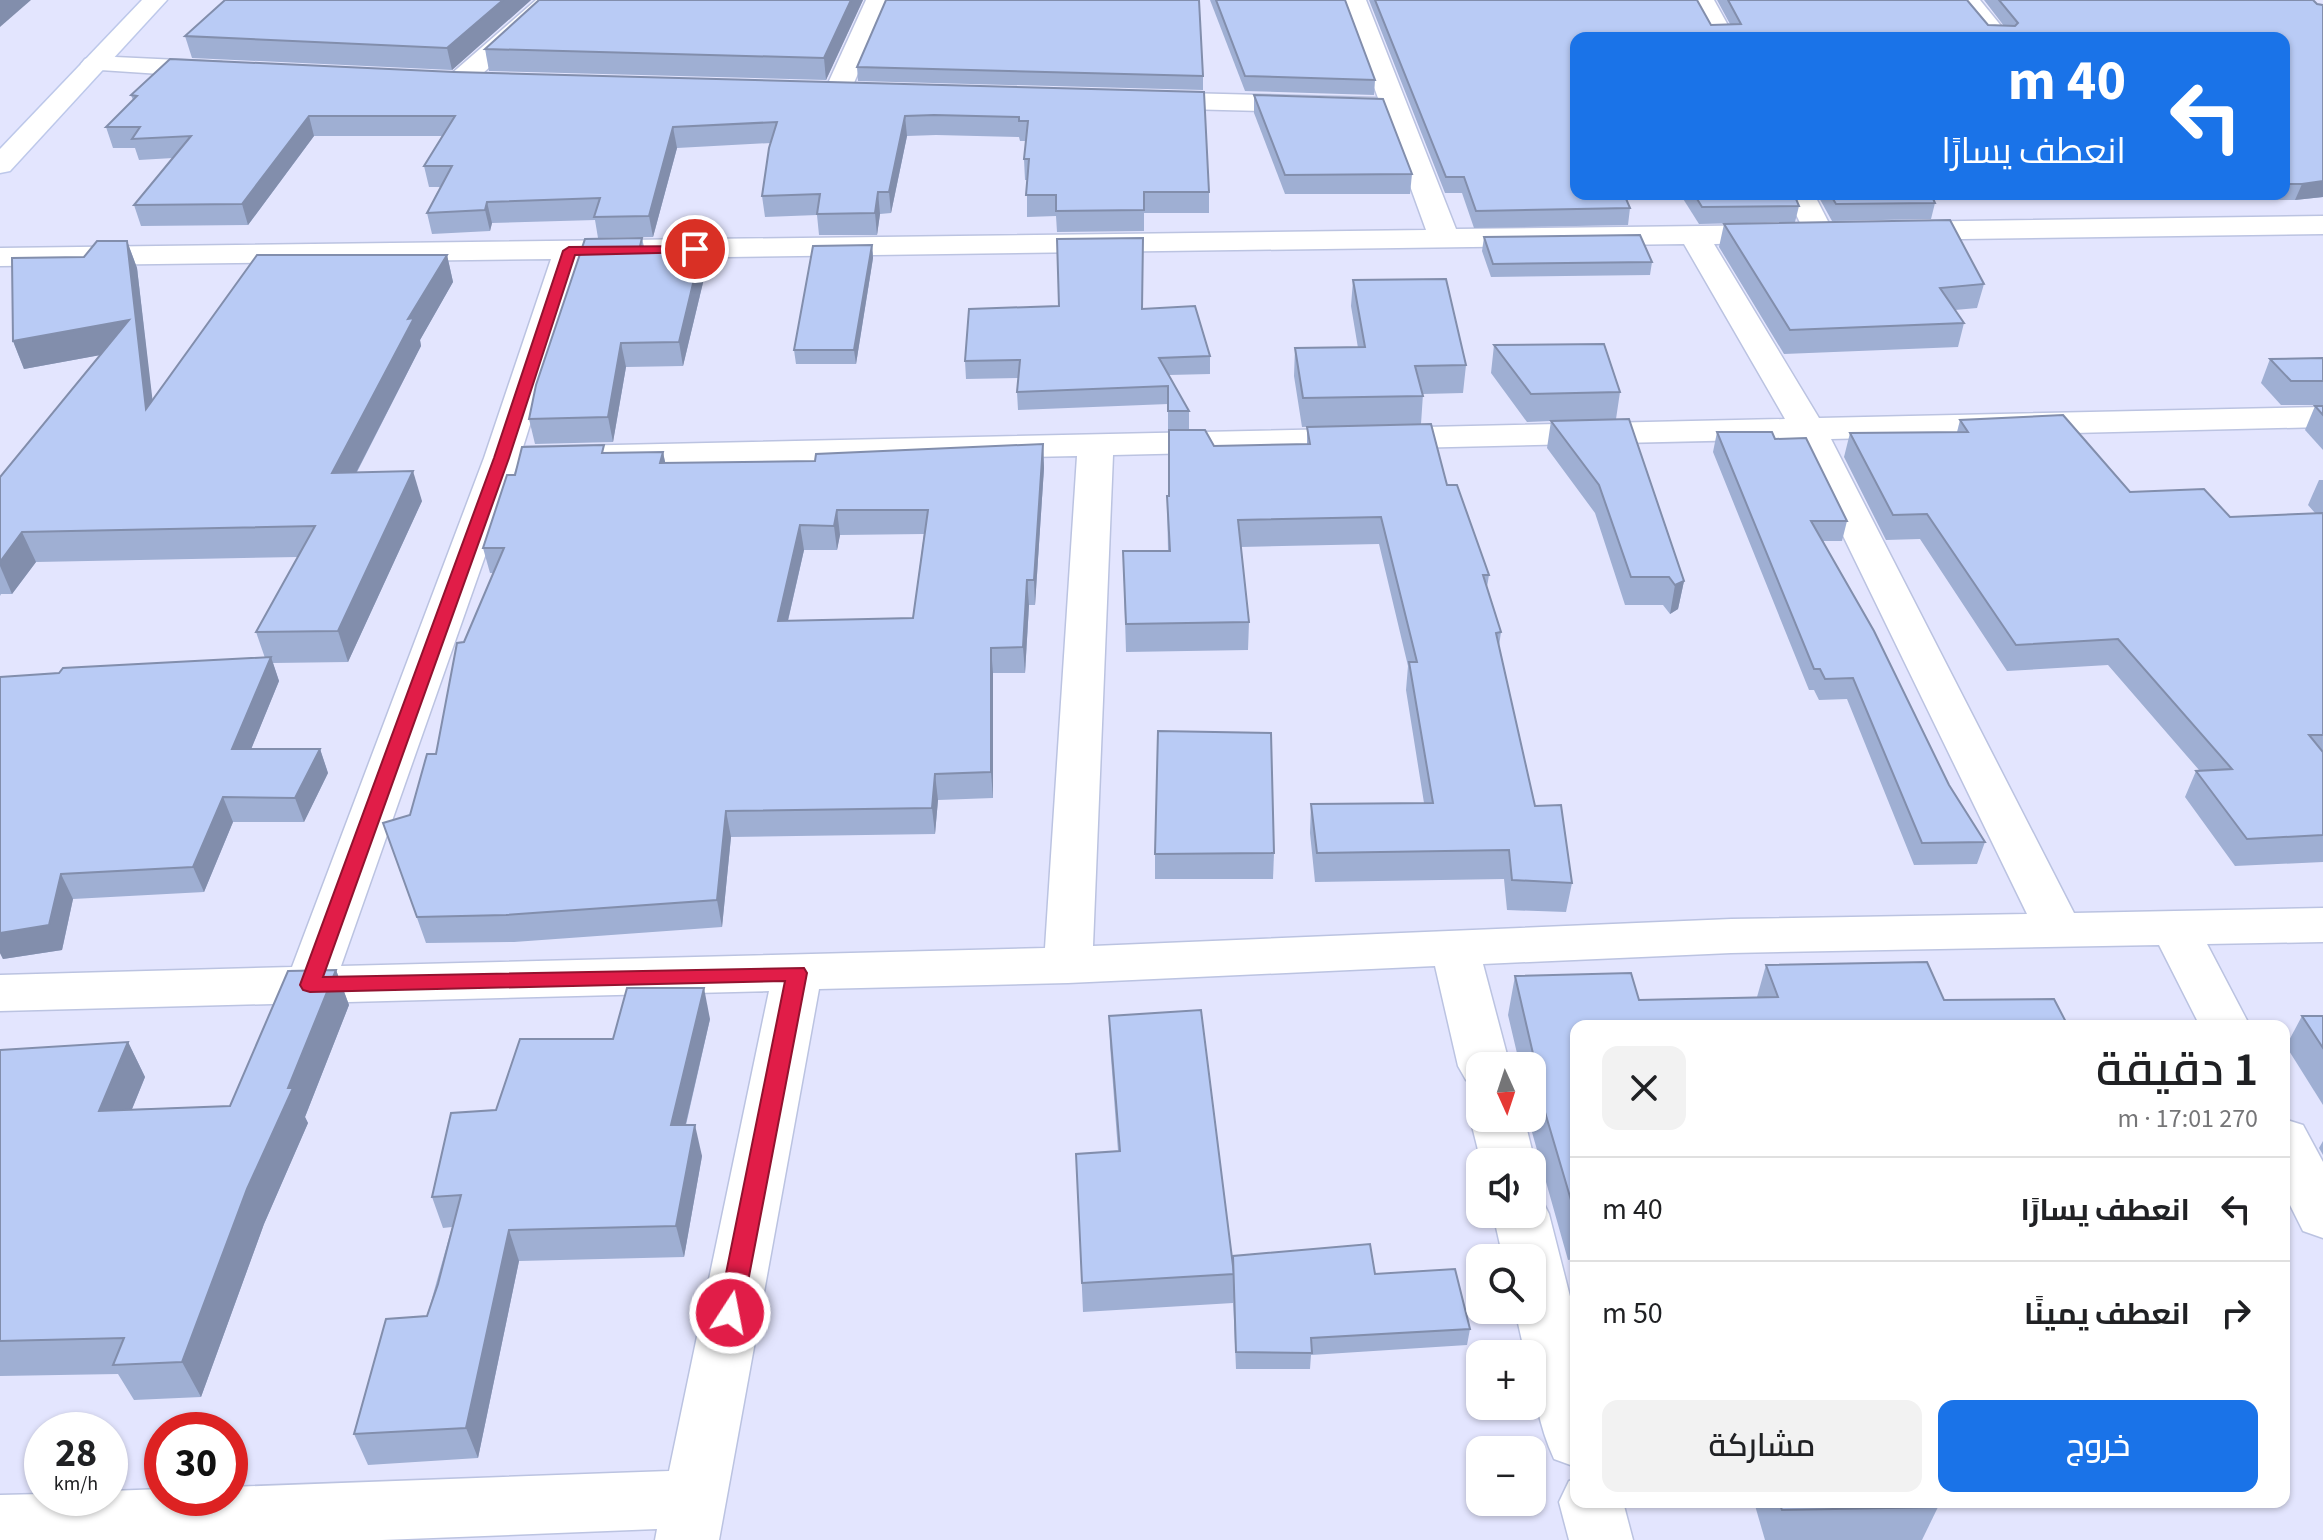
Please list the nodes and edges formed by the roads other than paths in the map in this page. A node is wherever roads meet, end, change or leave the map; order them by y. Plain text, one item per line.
1 (155, 0) edge
2 (550, 0) edge
3 (878, 0) edge
4 (1354, 0) edge
5 (1702, 0) edge
6 (1967, 0) edge
7 (1720, 32) edge
8 (1994, 32) edge
9 (94, 64) junction
10 (253, 71) edge
11 (428, 79) edge
12 (459, 81) junction
13 (491, 82) edge
14 (806, 91) edge
15 (837, 92) junction
16 (869, 93) edge
17 (1124, 99) edge
18 (1395, 106) junction
19 (0, 165) edge
20 (1803, 200) edge
21 (2323, 225) edge
22 (1819, 233) junction
23 (1694, 236) junction
24 (1445, 240) junction
25 (569, 251) junction
26 (0, 257) edge
27 (2323, 417) edge
28 (1808, 428) junction
29 (1096, 443) junction
30 (502, 458) junction
31 (2323, 925) edge
32 (2174, 927) junction
33 (2059, 930) junction
34 (1455, 948) junction
35 (1068, 965) junction
36 (797, 973) junction
37 (310, 985) junction
38 (0, 993) edge
39 (2222, 1020) edge
40 (1481, 1052) edge
41 (2290, 1152) edge
42 (2323, 1215) edge
43 (1546, 1316) edge
44 (1570, 1414) edge
45 (1593, 1508) edge
46 (691, 1519) edge
47 (0, 1525) edge
48 (1601, 1540) edge

1 - 9 street
2 - 12 street
3 - 15 street
4 - 18 street
5 - 7 street
6 - 8 street
9 - 10 street
9 - 19 street
11 - 12 street
12 - 13 street
14 - 15 street
15 - 16 street
17 - 18 street
18 - 24 street
20 - 22 street
21 - 22 street
22 - 23 street
23 - 24 street
23 - 28 street
24 - 25 street
25 - 26 street
25 - 30 street
27 - 28 street
28 - 29 street
28 - 33 street
29 - 30 street
29 - 35 street
30 - 37 street
31 - 32 street
32 - 33 street
32 - 39 street
33 - 34 street
34 - 35 street
34 - 40 street
35 - 36 street
36 - 37 street
36 - 46 street
37 - 38 street
41 - 42 street
43 - 44 street
45 - 48 street
46 - 47 street

